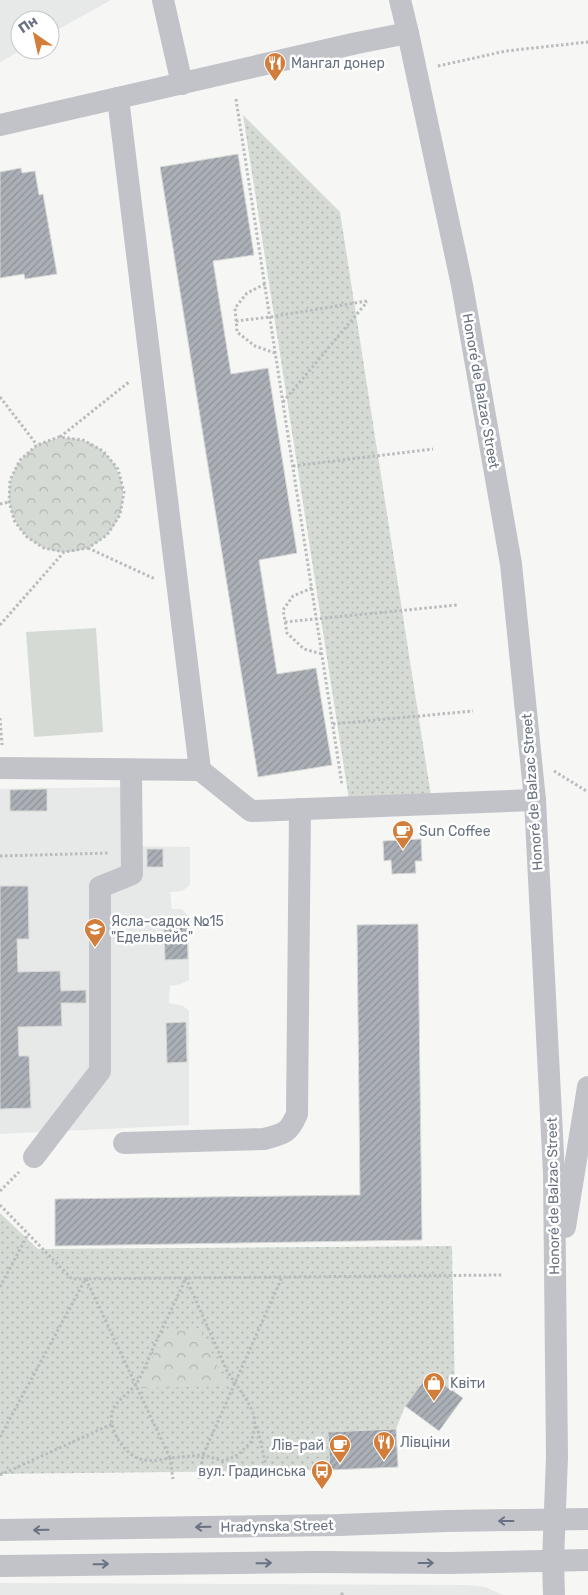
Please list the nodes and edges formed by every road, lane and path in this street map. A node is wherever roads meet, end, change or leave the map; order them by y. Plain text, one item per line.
1 (163, 0) edge
2 (400, 0) edge
3 (408, 33) junction
4 (588, 42) edge
5 (437, 66) dead end
6 (182, 84) junction
7 (118, 98) junction
8 (236, 99) dead end
9 (0, 125) edge
10 (265, 284) junction
11 (270, 317) junction
12 (236, 320) junction
13 (275, 352) junction
14 (151, 369) junction
15 (0, 397) edge
16 (283, 402) junction
17 (59, 437) junction
18 (37, 445) junction
19 (433, 449) dead end
20 (293, 466) junction
21 (9, 502) junction
22 (0, 504) edge
23 (88, 548) junction
24 (64, 552) junction
25 (312, 588) junction
26 (178, 590) junction
27 (457, 605) dead end
28 (316, 618) junction
29 (285, 622) junction
30 (0, 625) edge
31 (322, 654) junction
32 (473, 711) dead end
33 (333, 724) junction
34 (0, 768) edge
35 (131, 770) junction
36 (200, 770) junction
37 (554, 771) dead end
38 (588, 792) edge
39 (535, 800) junction
40 (346, 808) junction
41 (300, 809) junction
42 (132, 852) junction
43 (0, 856) edge
44 (588, 1088) edge
45 (124, 1143) dead end
46 (34, 1157) dead end
47 (0, 1205) edge
48 (28, 1234) junction
49 (502, 1275) dead end
50 (282, 1277) junction
51 (186, 1278) junction
52 (86, 1279) junction
53 (0, 1287) edge
54 (555, 1290) junction
55 (136, 1384) junction
56 (236, 1384) junction
57 (254, 1415) junction
58 (112, 1424) junction
59 (0, 1437) edge
60 (203, 1455) junction
61 (170, 1458) junction
62 (0, 1475) edge
63 (199, 1479) dead end
64 (270, 1479) dead end
65 (173, 1480) dead end
66 (588, 1519) edge
67 (554, 1520) junction
68 (0, 1530) edge
69 (588, 1560) edge
70 (553, 1561) junction
71 (0, 1566) edge
72 (554, 1595) edge

1 - 6 street
2 - 3 street, Honoré de Balzac Street
3 - 6 street
3 - 39 street, Honoré de Balzac Street
4 - 5 path
6 - 7 street
7 - 9 street
7 - 14 street
8 - 10 path
10 - 11 path
10 - 12 path
11 - 12 path
11 - 13 path
11 - 16 path
12 - 13 path
13 - 16 path
14 - 17 path
14 - 26 street
15 - 18 path
16 - 20 path
17 - 18 path
17 - 23 path
18 - 21 path
19 - 20 path
20 - 25 path
21 - 22 path
21 - 24 path
23 - 24 path
23 - 26 path
24 - 30 path
25 - 28 path
25 - 29 path
26 - 36 street
27 - 28 path
28 - 29 path
28 - 31 path
29 - 31 path
31 - 33 path
32 - 33 path
33 - 40 path
34 - 35 street
35 - 36 street
35 - 42 street
36 - 41 street
37 - 38 path
39 - 40 street
39 - 54 street, Honoré de Balzac Street
40 - 41 street
41 - 45 street
42 - 43 path
42 - 46 street
44 - 54 street
47 - 48 path
48 - 52 path
48 - 53 path
49 - 50 path
50 - 51 path
50 - 56 path
51 - 52 path
51 - 55 path
51 - 56 path
52 - 55 path
52 - 59 path
54 - 67 street, Honoré de Balzac Street
55 - 58 path
55 - 61 path
56 - 57 path
56 - 60 path
57 - 60 path
57 - 64 path
58 - 61 path
58 - 62 path
60 - 61 path
60 - 63 path
61 - 65 path
66 - 67 street, Hradynska Street
67 -> 68 street, Hradynska Street
67 - 70 street, Honoré de Balzac Street
69 - 70 street
71 -> 70 street
70 - 72 street, Honoré de Balzac Street

